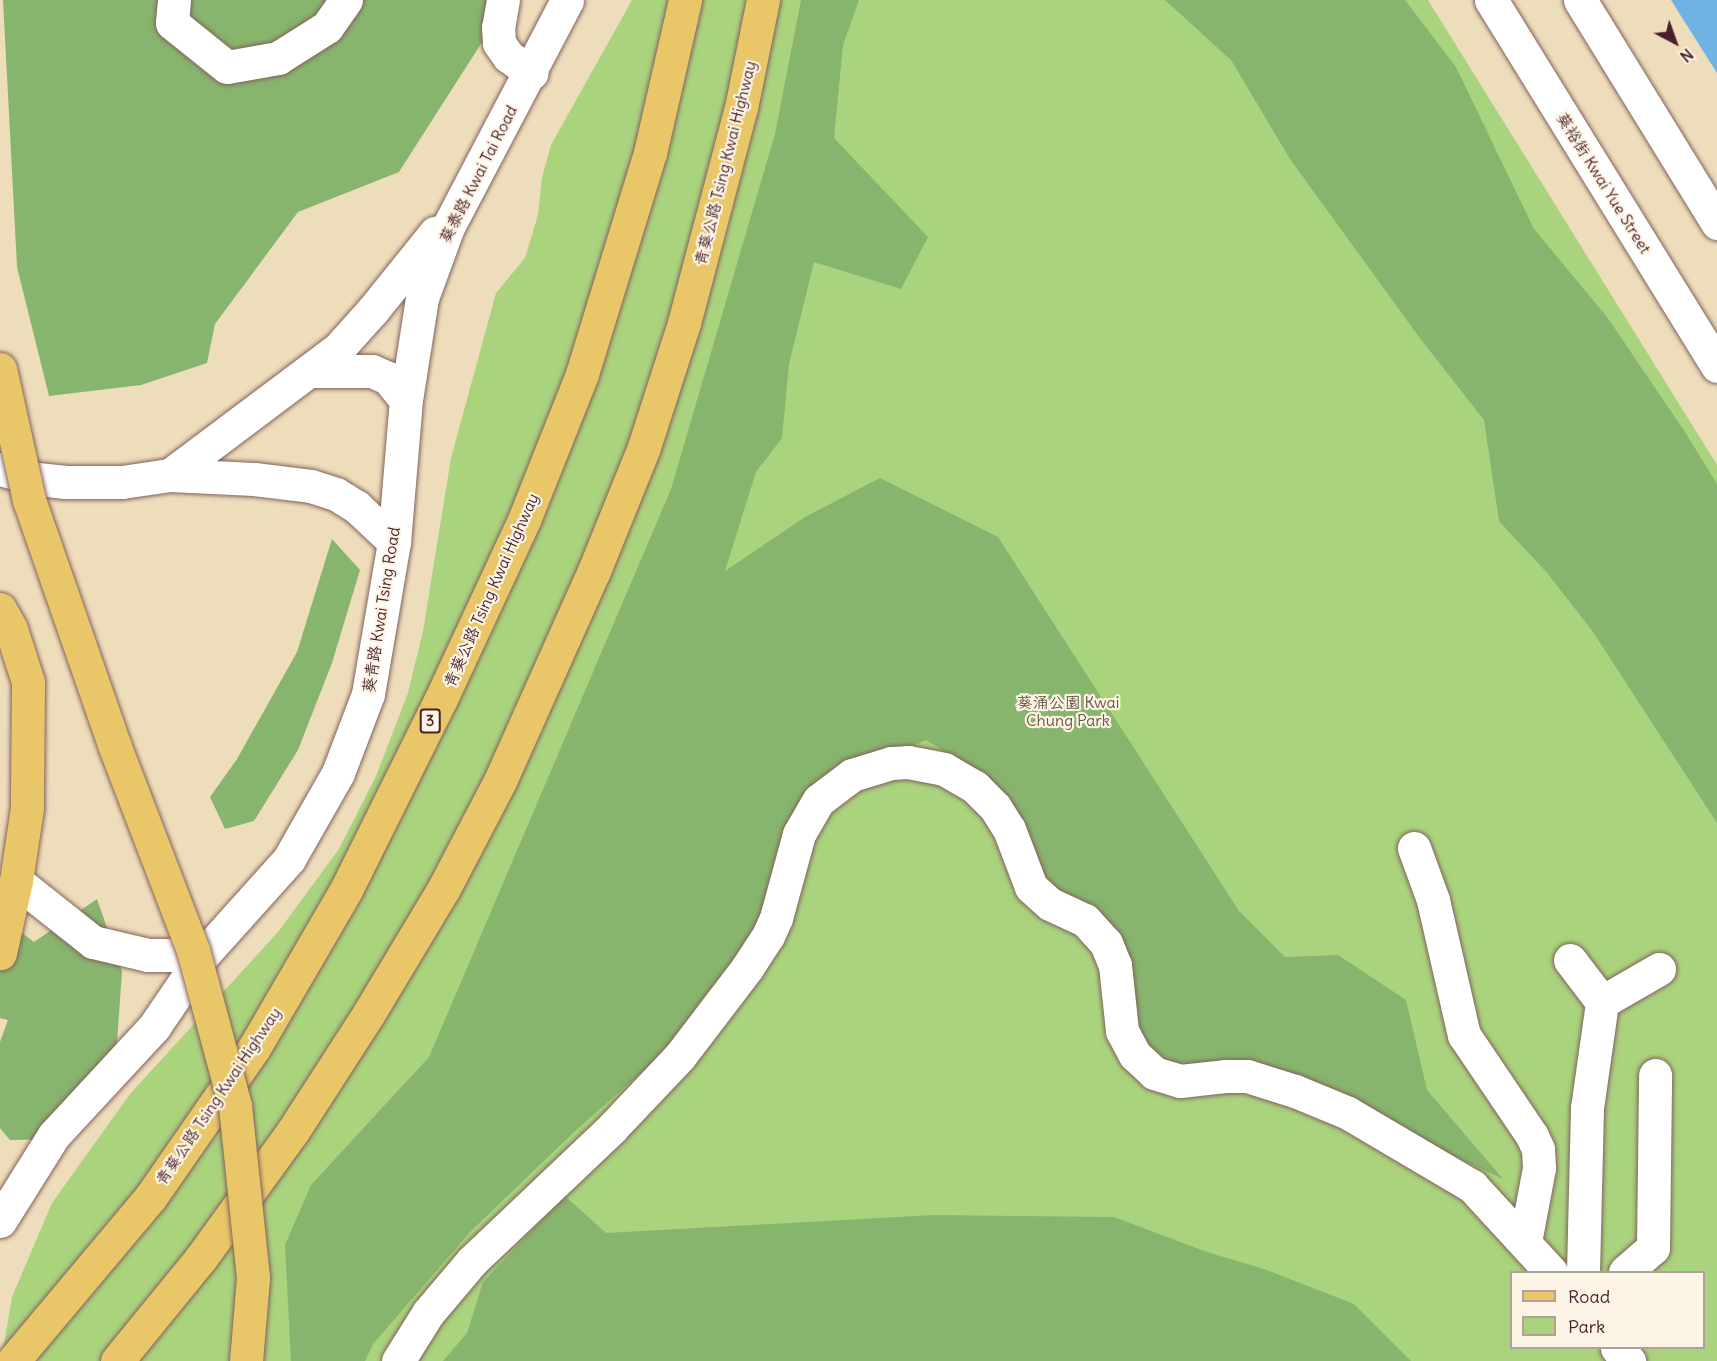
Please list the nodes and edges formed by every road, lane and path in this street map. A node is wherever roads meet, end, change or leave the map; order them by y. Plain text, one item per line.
1 (174, 0) edge
2 (346, 0) edge
3 (503, 0) edge
4 (567, 0) edge
5 (685, 0) edge
6 (763, 0) edge
7 (1491, 0) edge
8 (1580, 0) edge
9 (531, 73) junction
10 (462, 199) junction
11 (1717, 223) edge
12 (1717, 366) edge
13 (0, 369) edge
14 (311, 372) junction
15 (406, 400) junction
16 (0, 469) edge
17 (170, 475) junction
18 (394, 542) junction
19 (0, 609) edge
20 (1414, 848) dead end
21 (16, 882) junction
22 (0, 953) edge
23 (203, 956) junction
24 (1570, 960) dead end
25 (1659, 969) dead end
26 (1602, 1002) junction
27 (1655, 1075) dead end
28 (0, 1221) edge
29 (1525, 1242) junction
30 (1550, 1271) edge
31 (1584, 1271) edge
32 (1626, 1271) edge
33 (1619, 1349) edge
34 (14, 1361) edge
35 (117, 1361) edge
36 (246, 1361) edge
37 (398, 1361) edge
38 (1629, 1361) edge

1 - 2 street
3 - 9 street
4 - 9 street, 葵泰路 Kwai Tai Road
5 - 34 main road, 青葵公路 Tsing Kwai Highway / 3
6 - 35 main road, 青葵公路 Tsing Kwai Highway
7 - 12 street, 葵裕街 Kwai Yue Street
8 - 11 street
9 - 10 street, 葵泰路 Kwai Tai Road
10 - 14 street
10 - 15 street, 葵泰路 Kwai Tai Road
13 - 36 main road, bridge
14 - 15 street
14 - 17 street
15 - 18 street, 葵青路 Kwai Tsing Road
16 - 17 street
17 - 18 street
18 - 23 street, 葵青路 Kwai Tsing Road
19 - 21 main road
20 - 29 street
21 - 22 main road
21 - 23 street
23 - 28 street, 葵青路 Kwai Tsing Road
24 - 26 street
25 - 26 street
26 - 31 street
27 - 32 street
29 - 30 street
29 - 37 street
33 - 38 street

